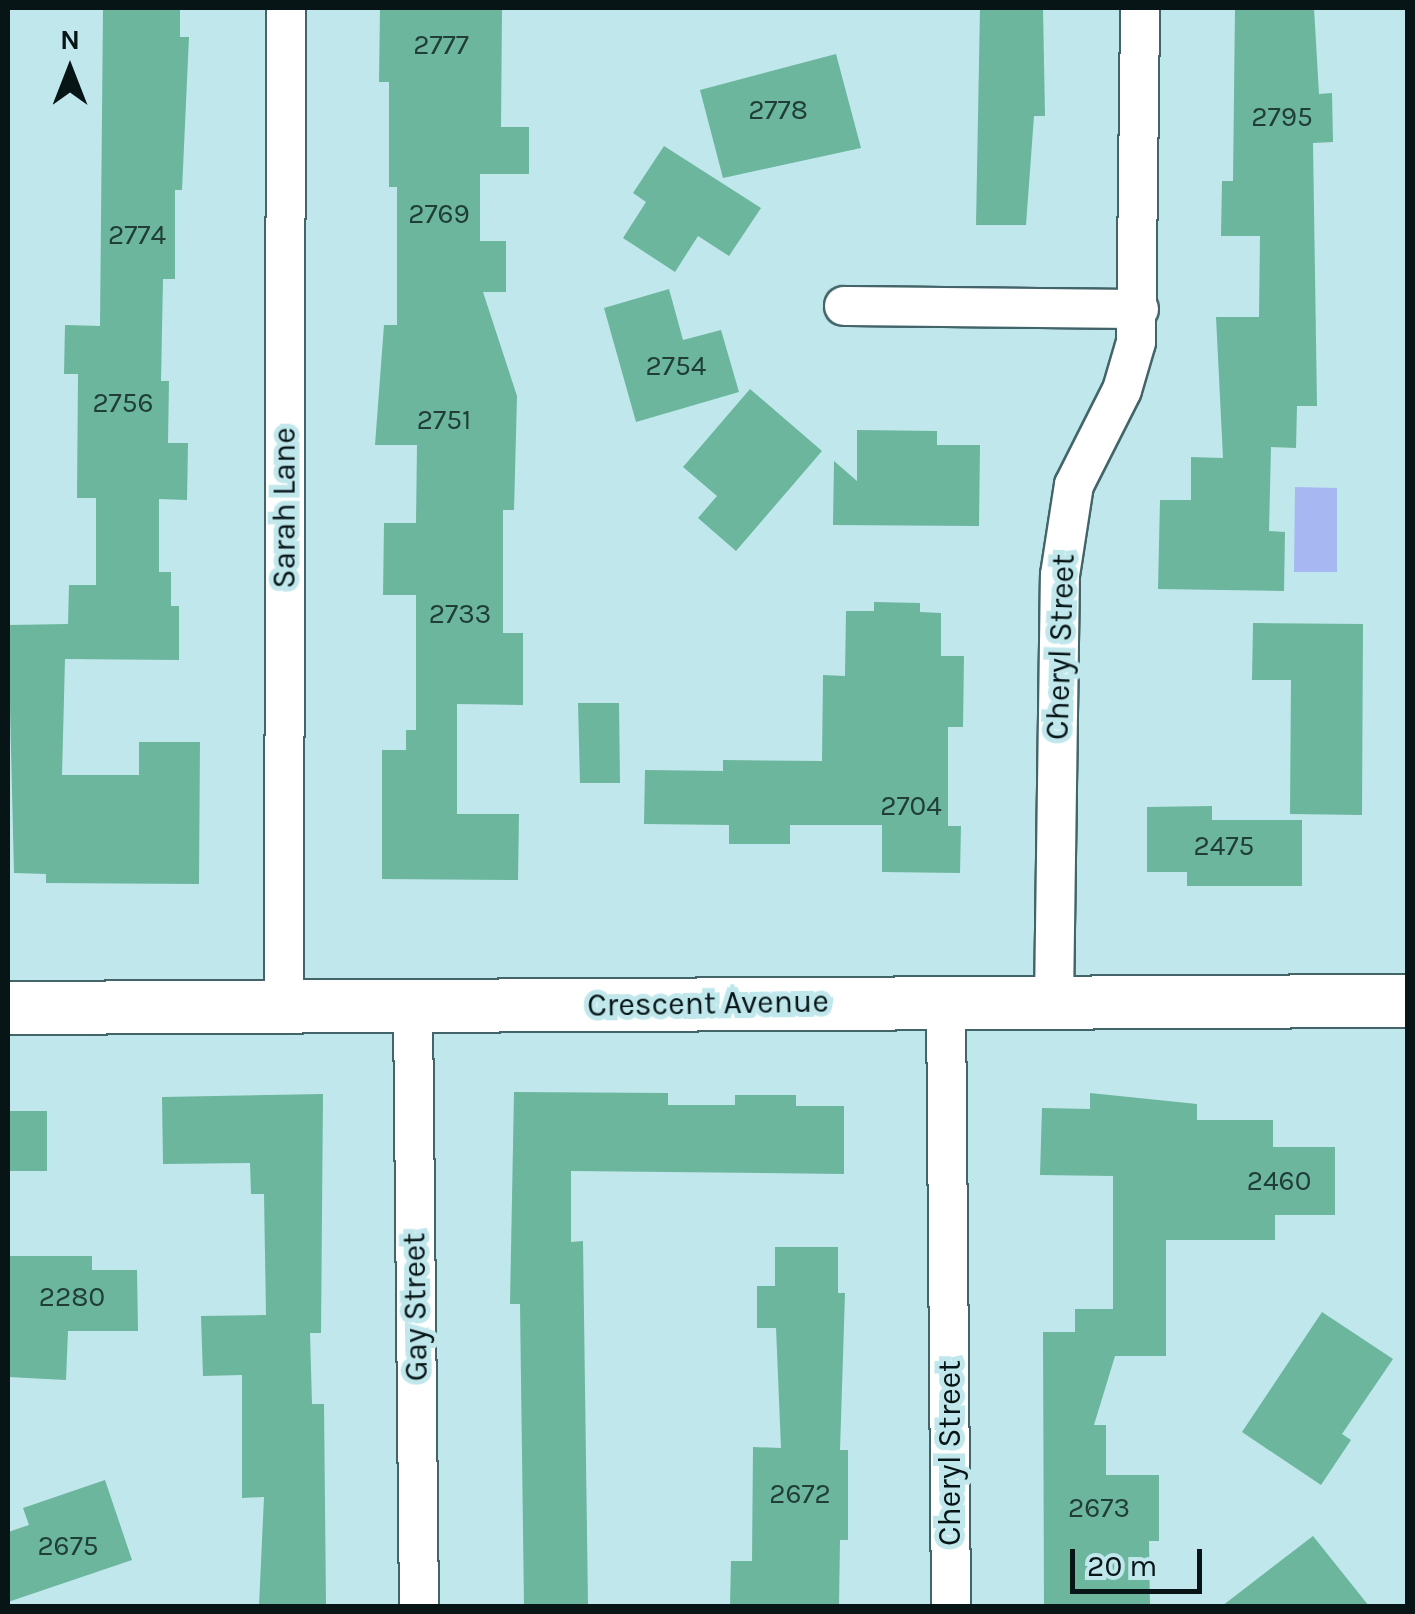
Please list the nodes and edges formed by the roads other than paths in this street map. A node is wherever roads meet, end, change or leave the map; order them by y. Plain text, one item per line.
1 (286, 8) edge
2 (1140, 8) edge
3 (844, 306) dead end
4 (1139, 308) junction
5 (946, 1000) junction
6 (1054, 1001) junction
7 (1408, 1001) edge
8 (8, 1008) edge
9 (284, 1008) junction
10 (413, 1008) junction
11 (420, 1606) edge
12 (951, 1606) edge

1 - 9 street, Sarah Lane
2 - 4 street, Cheryl Street
3 - 4 street
4 - 6 street, Cheryl Street
5 - 6 street, Crescent Avenue
5 - 10 street, Crescent Avenue
5 - 12 street, Cheryl Street
6 - 7 street, Crescent Avenue
8 - 9 street, Crescent Avenue
9 - 10 street, Crescent Avenue
10 - 11 street, Gay Street

